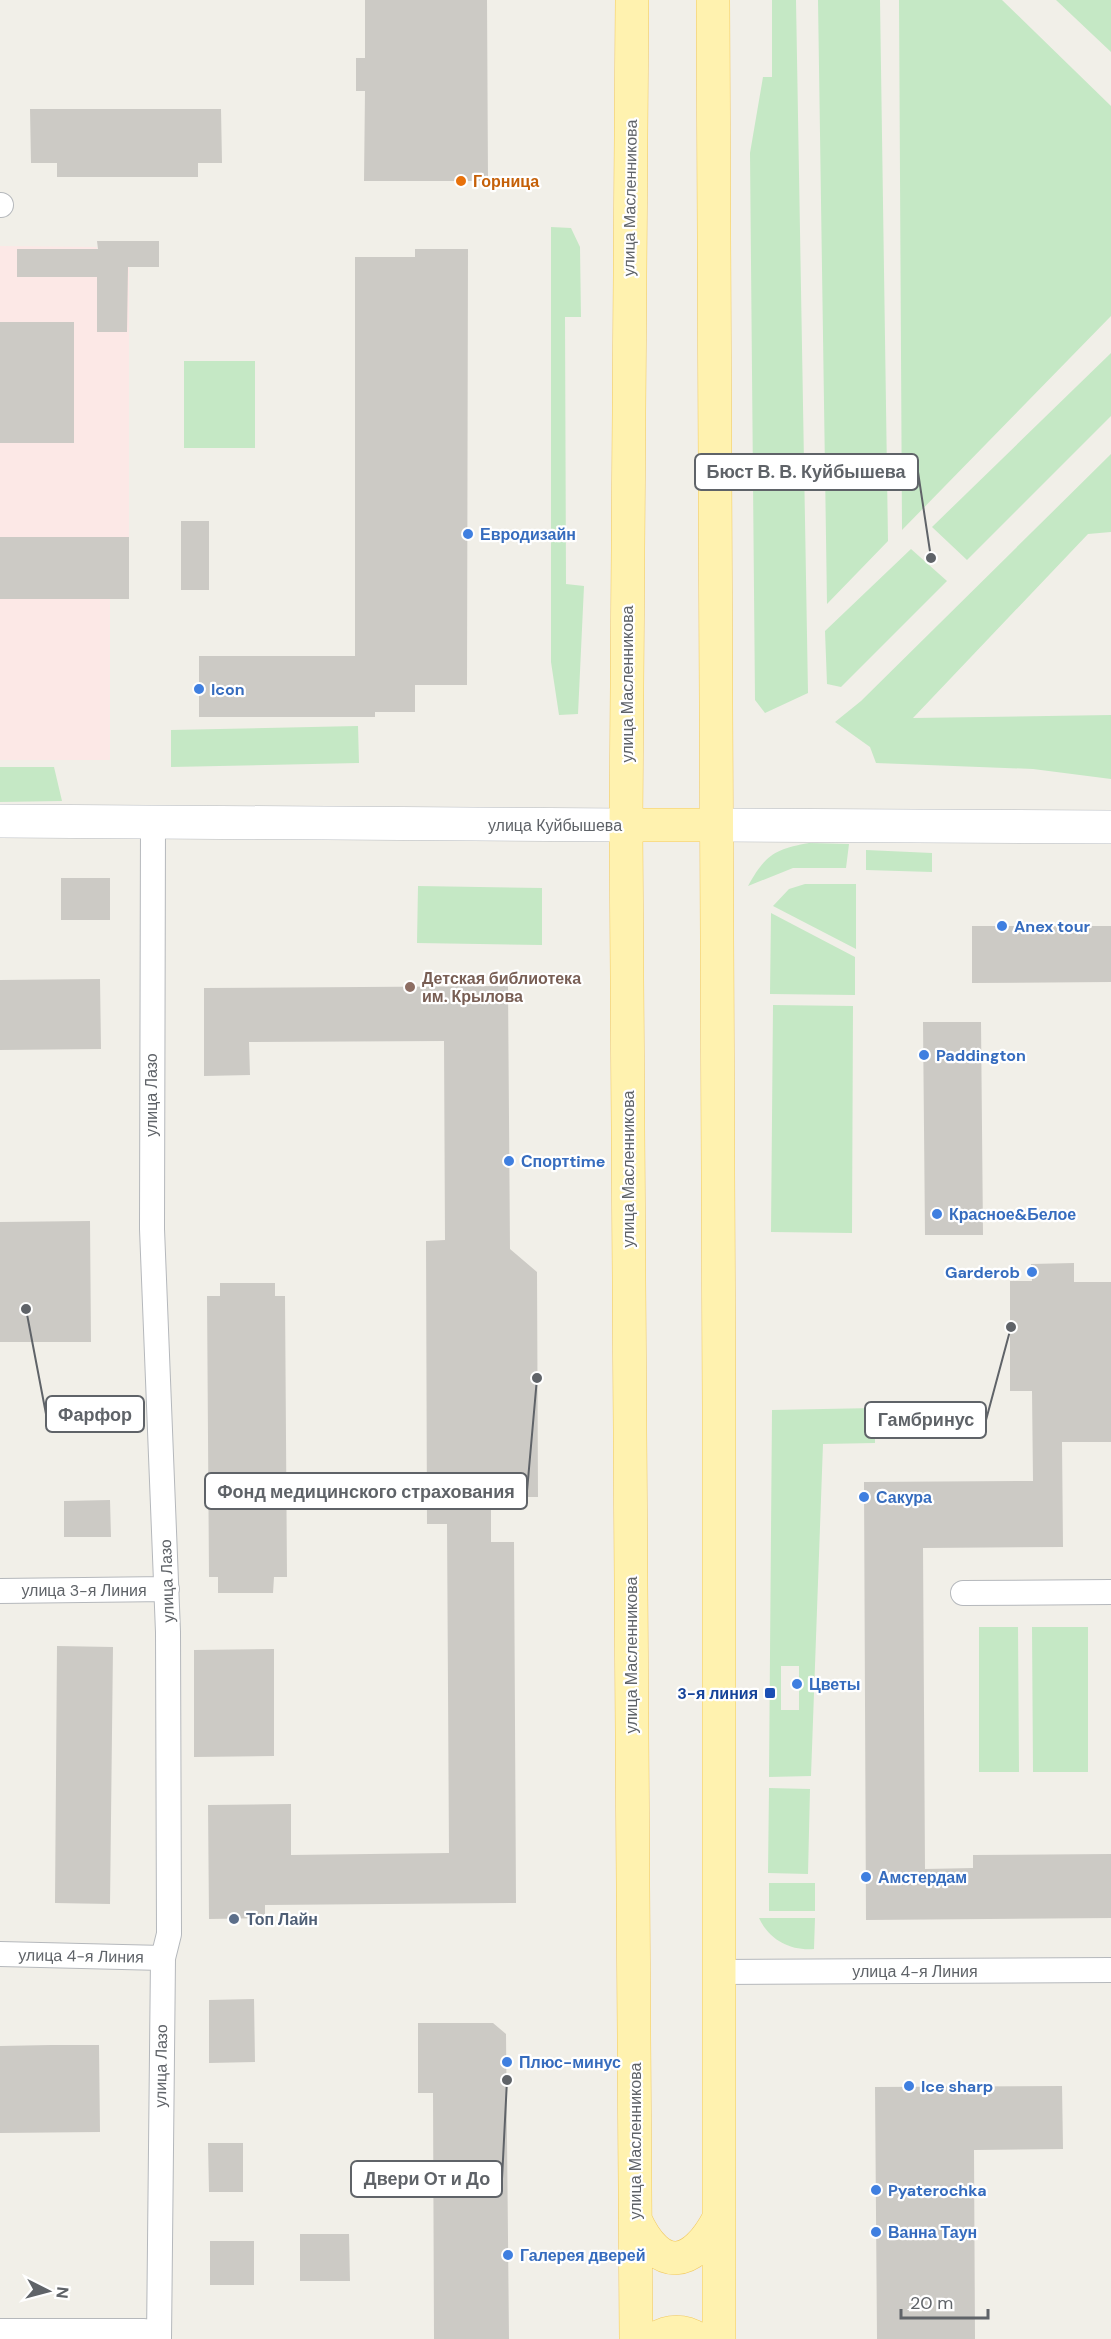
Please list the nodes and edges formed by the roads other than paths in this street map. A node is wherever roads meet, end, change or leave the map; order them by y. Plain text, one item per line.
1 (632, 0) edge
2 (713, 0) edge
3 (0, 821) edge
4 (153, 822) junction
5 (626, 825) junction
6 (716, 825) junction
7 (1111, 827) edge
8 (167, 1589) junction
9 (0, 1591) edge
10 (963, 1593) dead end
11 (1111, 1593) edge
12 (0, 1954) edge
13 (163, 1958) junction
14 (1111, 1970) edge
15 (718, 1972) junction
16 (719, 2218) junction
17 (635, 2219) junction
18 (0, 2331) edge
19 (159, 2336) edge
20 (636, 2339) edge
21 (655, 2339) edge
22 (698, 2339) edge
23 (719, 2339) edge

1 - 5 main road, улица Масленникова
2 - 6 main road
3 - 4 main road, улица Куйбышева
4 - 5 main road, улица Куйбышева
4 - 8 street, улица Лазо
5 - 6 main road, улица Куйбышева
5 - 17 main road, улица Масленникова
6 - 7 main road, улица Куйбышева
6 - 15 main road
8 - 9 street, улица 3-я Линия
8 - 13 street, улица Лазо
10 - 11 street
12 - 13 street, улица 4-я Линия
13 - 19 street, улица Лазо
14 - 15 street, улица 4-я Линия
15 - 16 main road
16 - 17 main road
16 - 23 main road
17 - 20 main road, улица Масленникова
18 - 19 street
21 - 22 main road

